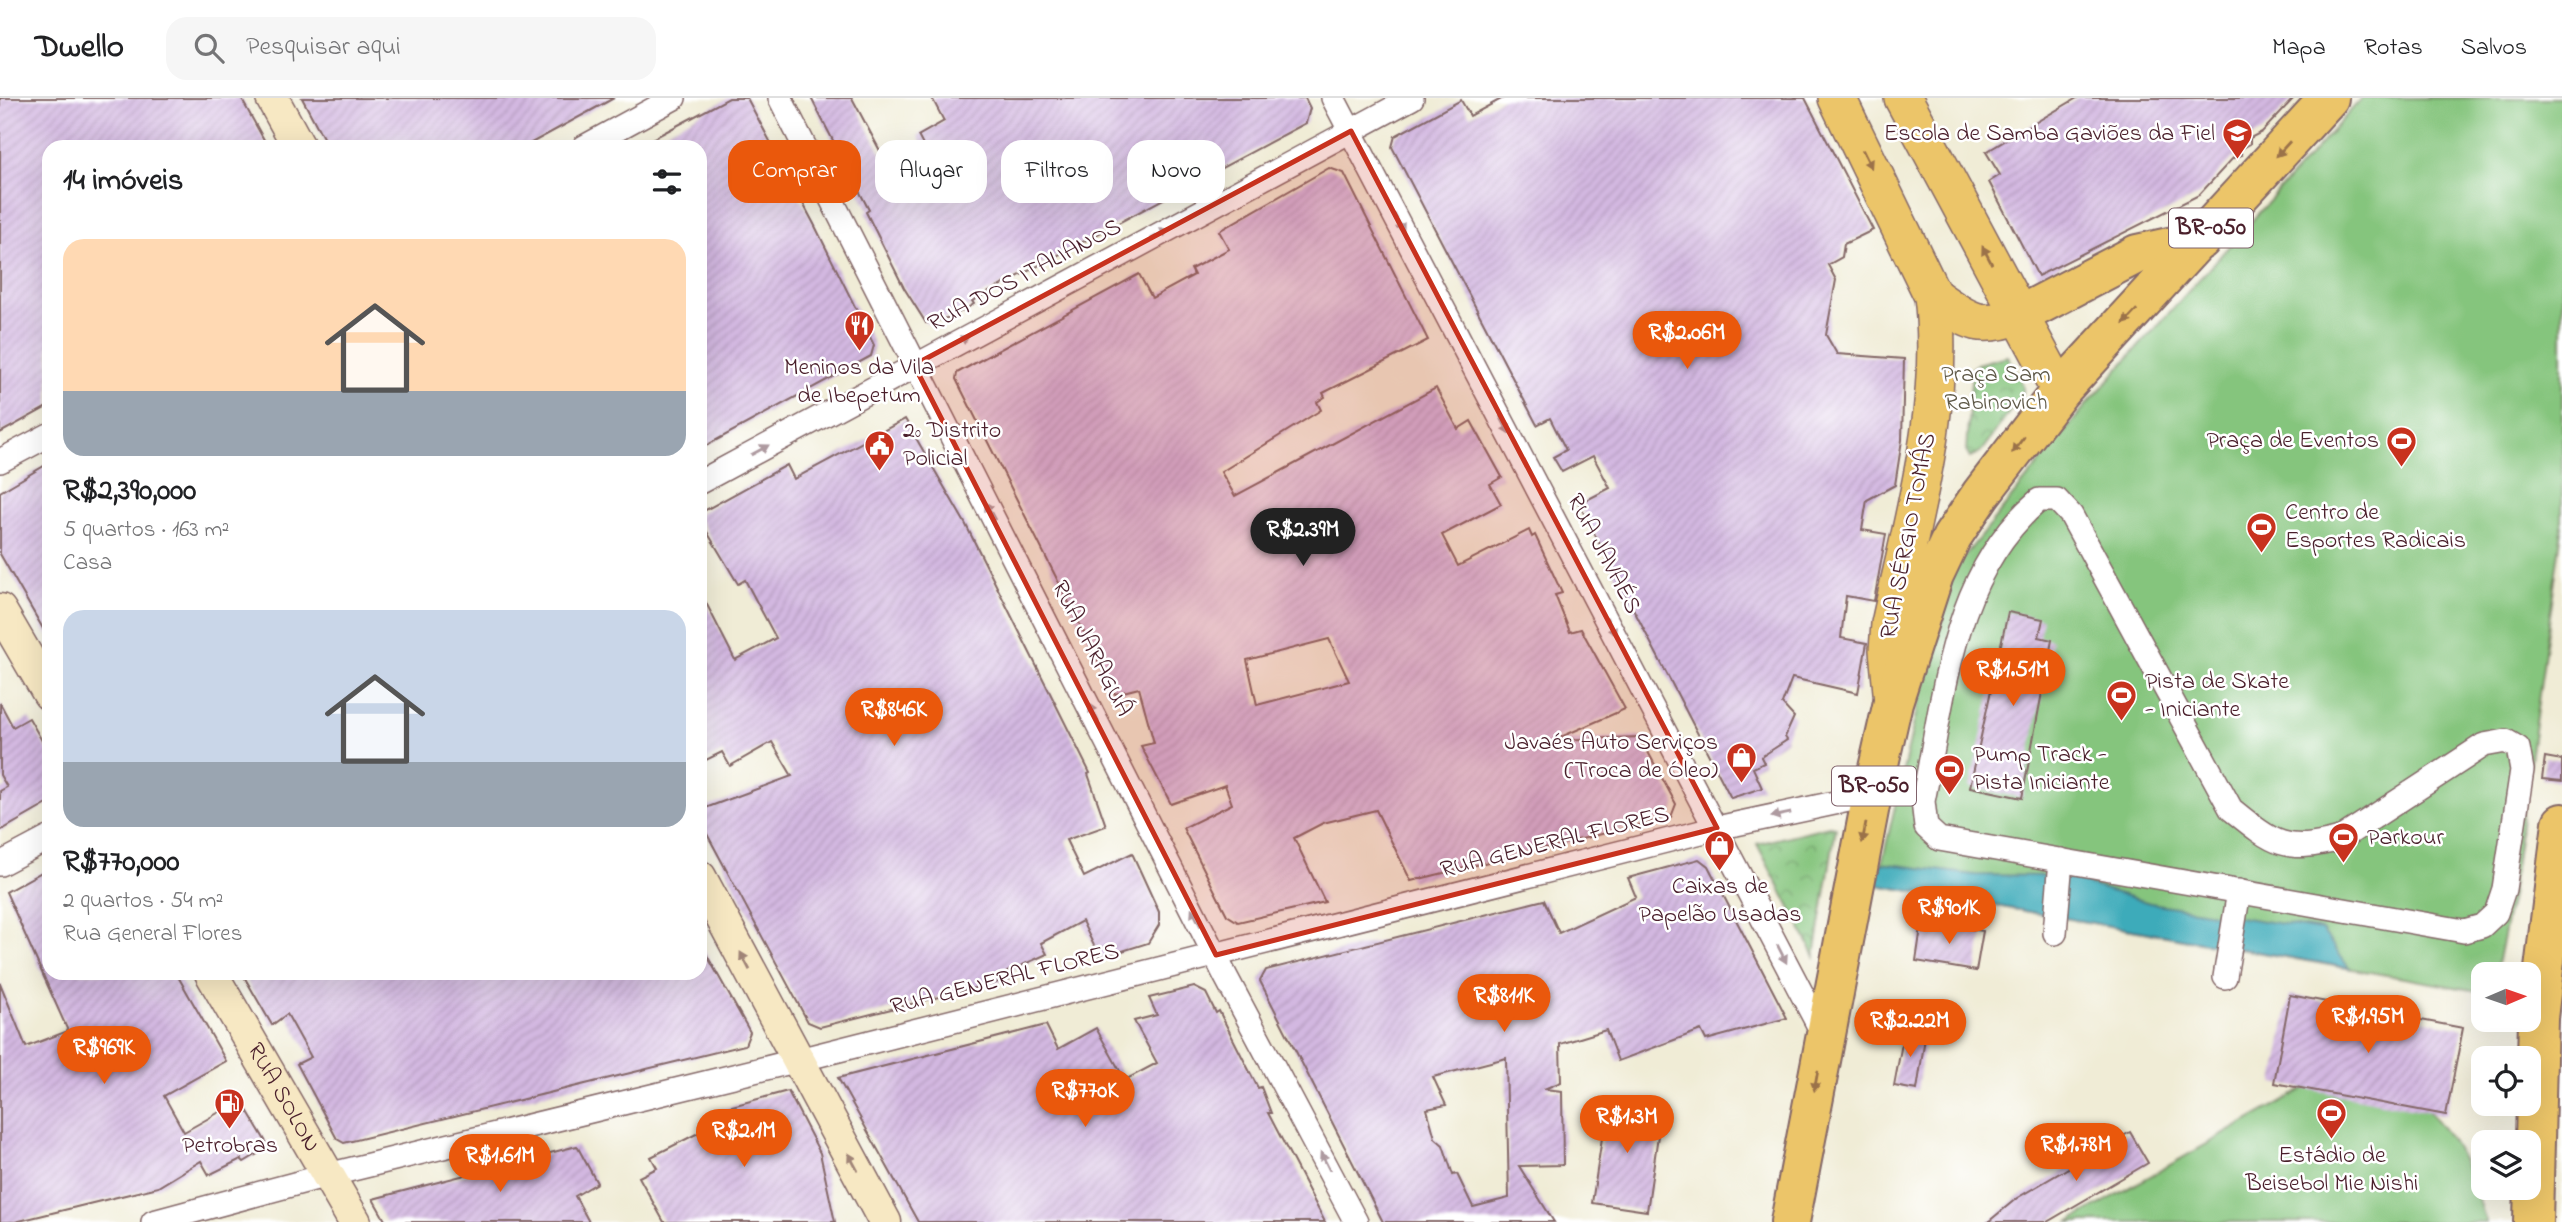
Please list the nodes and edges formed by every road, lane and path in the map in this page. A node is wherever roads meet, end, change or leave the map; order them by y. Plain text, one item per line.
1 (272, 98) edge
2 (674, 98) edge
3 (780, 98) edge
4 (1333, 98) edge
5 (1412, 98) edge
6 (1837, 98) edge
7 (1903, 98) edge
8 (2326, 99) edge
9 (1351, 131) junction
10 (295, 140) edge
11 (597, 140) edge
12 (2201, 240) junction
13 (1933, 296) junction
14 (2020, 315) junction
15 (914, 365) junction
16 (2060, 391) junction
17 (42, 439) edge
18 (0, 461) edge
19 (707, 478) edge
20 (0, 610) edge
21 (42, 682) edge
22 (1893, 702) junction
23 (1872, 795) junction
24 (2562, 823) edge
25 (1717, 828) junction
26 (42, 842) edge
27 (0, 864) edge
28 (2060, 865) junction
29 (707, 890) edge
30 (2237, 902) junction
31 (2055, 927) dead end
32 (1216, 956) junction
33 (2227, 967) dead end
34 (215, 980) edge
35 (1824, 1036) junction
36 (799, 1060) junction
37 (328, 1175) junction
38 (153, 1222) edge
39 (355, 1222) edge
40 (886, 1222) edge
41 (1356, 1222) edge
42 (1790, 1222) edge
43 (2533, 1222) edge

1 - 10 street
2 - 11 street
3 - 15 street, RUA JARAGUÁ
4 - 9 street, RUA JAVAÉS
5 - 9 street, RUA DOS ITALIANOS
6 -> 13 main road, RUA SÉRGIO TOMÁS
14 -> 7 main road
8 -> 12 highway, BR-050
15 -> 9 street, RUA DOS ITALIANOS
9 -> 25 street, RUA JAVAÉS
12 - 14 highway
12 -> 16 highway, BR-050
13 - 14 main road
13 - 22 main road, RUA SÉRGIO TOMÁS
14 - 16 main road
19 -> 15 street, RUA DOS ITALIANOS
32 -> 15 street, RUA JARAGUÁ
16 -> 22 highway, BR-050
17 - 18 street
20 - 21 street
22 - 23 highway, BR-050
23 -> 25 street, RUA GENERAL FLORES
23 -> 35 highway, BR-050
24 - 43 highway
25 - 32 street, RUA GENERAL FLORES
25 -> 35 street, RUA JAVAÉS
26 - 27 street
28 - 30 street
28 - 30 street
28 - 31 street
36 -> 29 street
30 - 33 street
32 - 36 street, RUA GENERAL FLORES
41 -> 32 street, RUA JARAGUÁ
34 - 37 street, RUA SOLON
35 -> 42 highway, BR-050
36 - 37 street, RUA GENERAL FLORES
40 -> 36 street
37 - 38 street, RUA GENERAL FLORES
37 - 39 street, RUA SOLON

